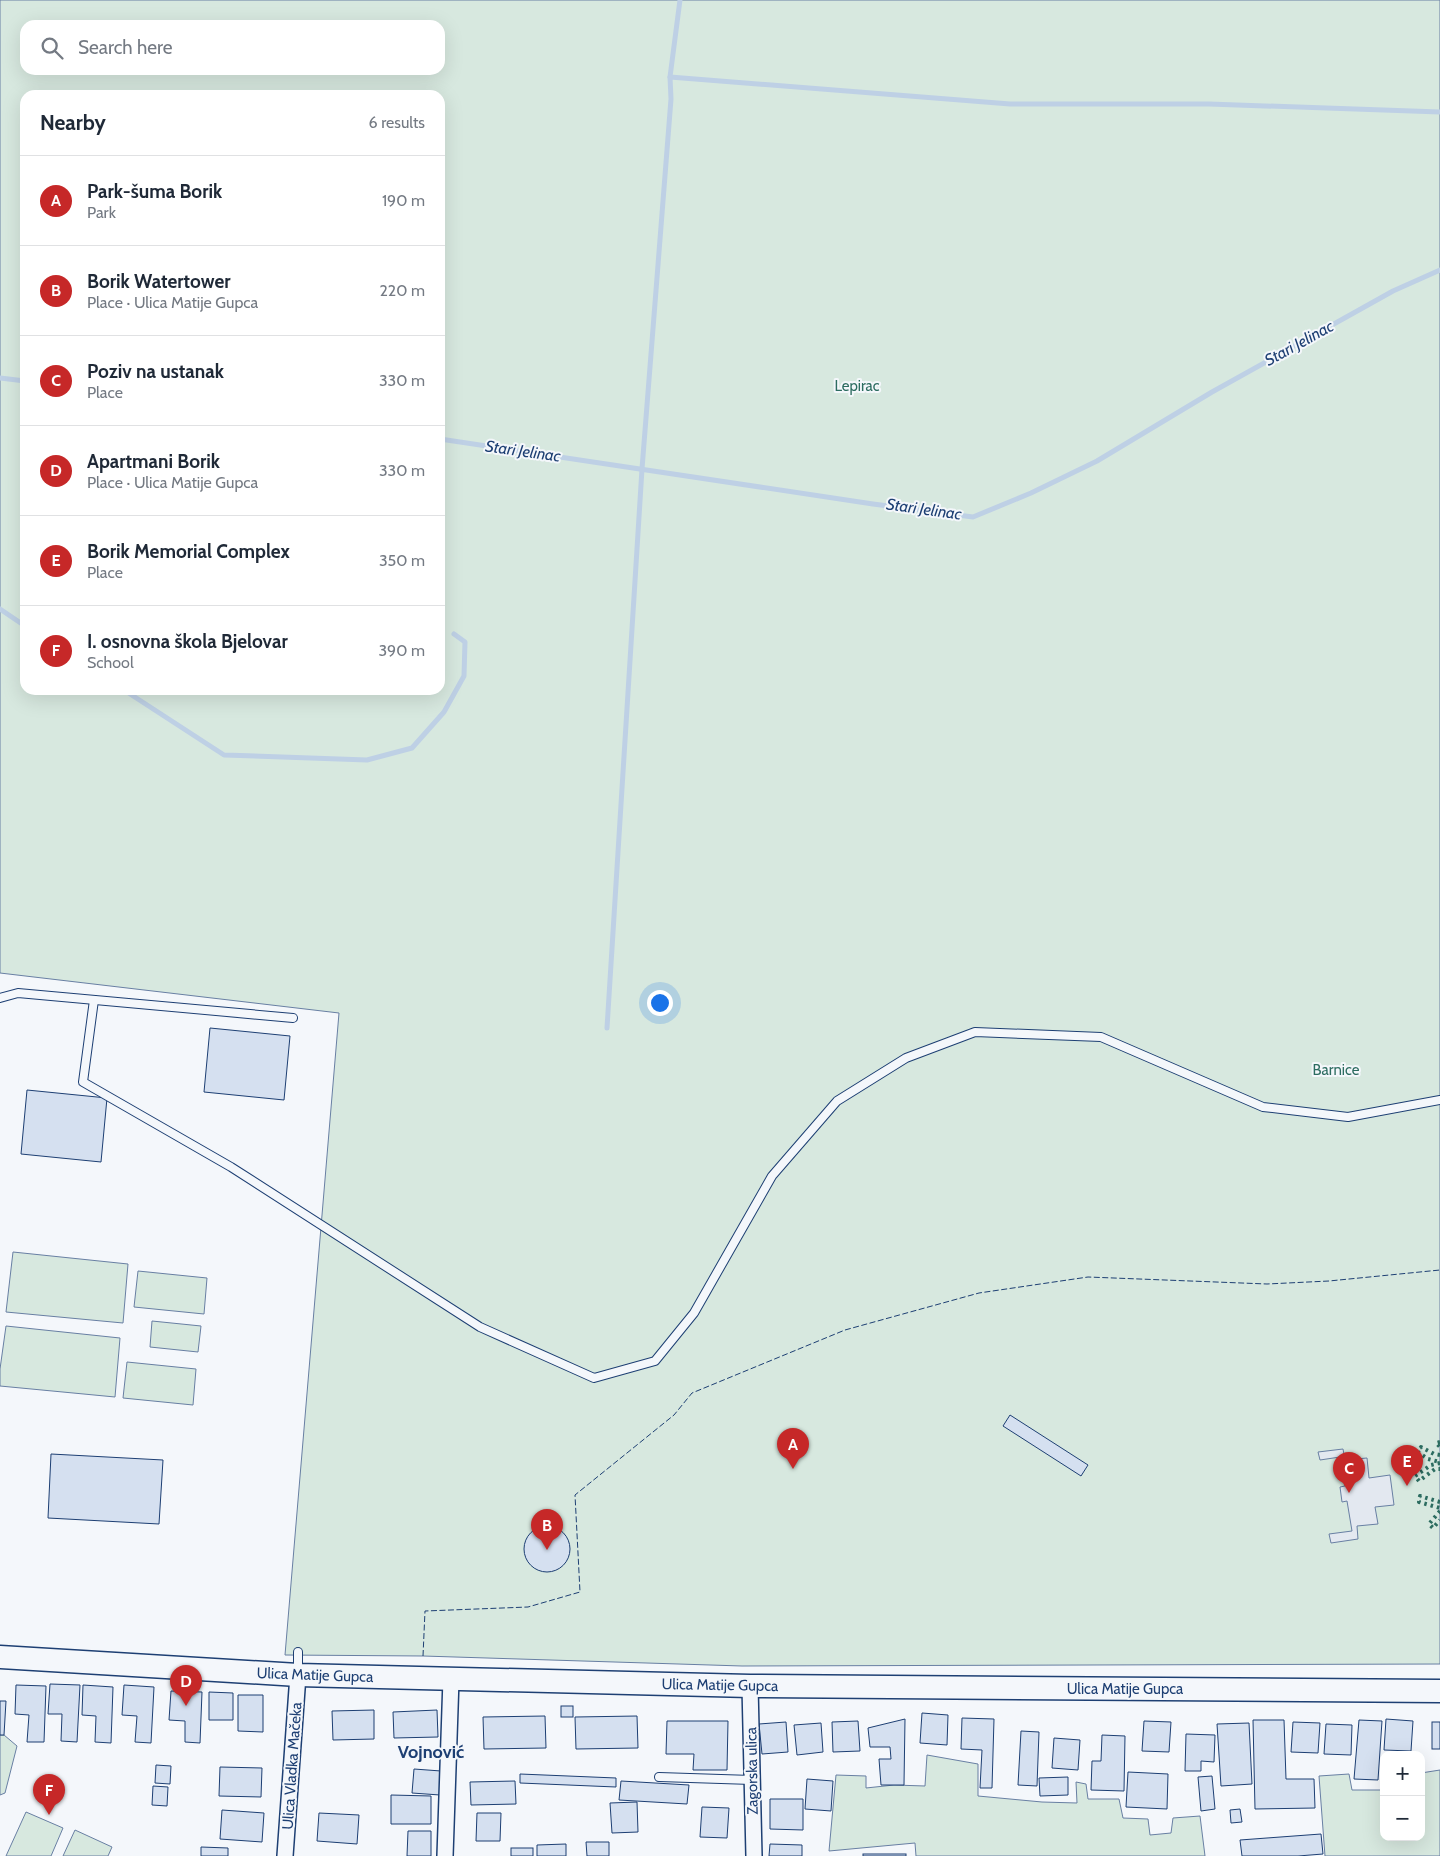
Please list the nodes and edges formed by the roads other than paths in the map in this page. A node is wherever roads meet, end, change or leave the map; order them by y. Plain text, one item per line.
1 (0, 998) edge
2 (94, 1000) junction
3 (293, 1018) dead end
4 (1440, 1100) edge
5 (298, 1652) dead end
6 (0, 1657) edge
7 (298, 1675) junction
8 (451, 1679) junction
9 (750, 1686) junction
10 (1440, 1691) edge
11 (659, 1778) dead end
12 (752, 1780) junction
13 (285, 1856) edge
14 (445, 1856) edge
15 (754, 1856) edge

1 - 2 lane
2 - 3 lane
2 - 4 lane
5 - 7 lane
6 - 7 street, Ulica Matije Gupca
7 - 8 street, Ulica Matije Gupca
7 - 13 street, Ulica Vladka Mačeka
8 - 9 street, Ulica Matije Gupca
8 - 14 street
9 - 10 street, Ulica Matije Gupca
9 - 12 street, Zagorska ulica
11 - 12 lane
12 - 15 street, Zagorska ulica

